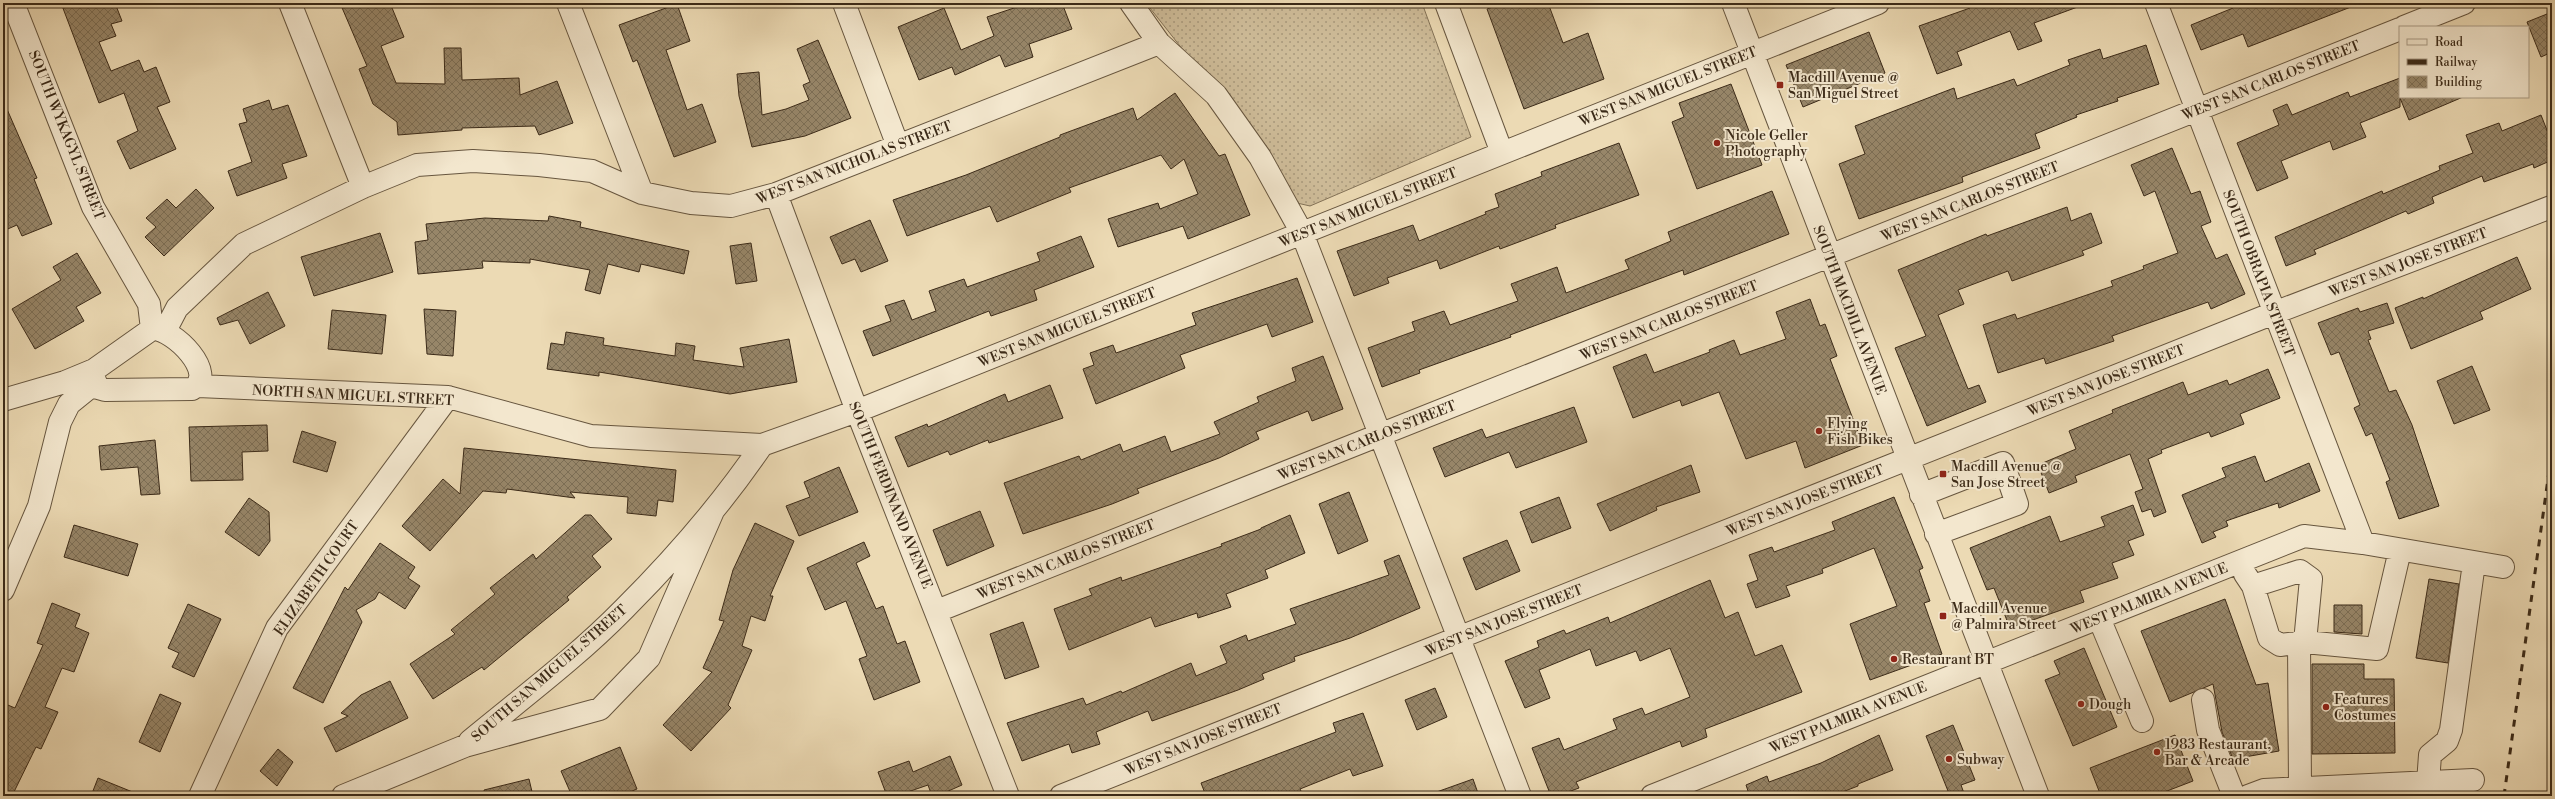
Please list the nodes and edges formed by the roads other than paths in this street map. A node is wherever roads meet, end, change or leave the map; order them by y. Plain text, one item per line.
1 (13, 3) edge
2 (290, 3) edge
3 (568, 3) edge
4 (844, 3) edge
5 (1131, 3) edge
6 (1446, 3) edge
7 (1733, 3) edge
8 (1878, 3) edge
9 (2156, 3) edge
10 (2464, 3) edge
11 (2406, 26) edge
12 (2399, 28) edge
13 (1159, 43) junction
14 (1752, 53) junction
15 (2197, 110) junction
16 (898, 146) junction
17 (1502, 153) junction
18 (363, 187) junction
19 (642, 193) junction
20 (776, 194) junction
21 (2551, 206) dead end
22 (1302, 233) junction
23 (1830, 257) junction
24 (2274, 314) junction
25 (159, 330) junction
26 (94, 376) junction
27 (198, 386) junction
28 (448, 398) junction
29 (3, 400) edge
30 (858, 411) junction
31 (1380, 434) junction
32 (762, 445) junction
33 (1907, 459) junction
34 (1921, 495) junction
35 (713, 511) junction
36 (1936, 534) junction
37 (2363, 543) junction
38 (2400, 550) junction
39 (2238, 562) junction
40 (2474, 563) junction
41 (2503, 567) dead end
42 (2254, 586) junction
43 (3, 590) edge
44 (937, 611) junction
45 (2099, 618) junction
46 (1460, 638) junction
47 (2302, 642) junction
48 (1986, 662) junction
49 (2204, 700) dead end
50 (2142, 721) dead end
51 (465, 746) junction
52 (2473, 780) dead end
53 (2428, 783) junction
54 (2305, 791) edge
55 (200, 796) edge
56 (343, 796) edge
57 (1008, 796) edge
58 (1061, 796) edge
59 (1520, 796) edge
60 (1652, 796) edge
61 (2038, 796) edge
62 (2234, 796) edge
63 (2248, 796) edge

1 - 25 street, SOUTH WYKAGYL STREET
2 - 18 street
3 - 19 street
4 - 16 street
5 - 13 street
6 - 17 street
7 - 14 street, SOUTH MACDILL AVENUE
8 - 14 street, WEST SAN MIGUEL STREET
9 - 15 street, SOUTH OBRAPIA STREET
10 - 11 street
12 - 15 street, WEST SAN CARLOS STREET
13 - 16 street, WEST SAN NICHOLAS STREET
13 - 22 street
14 - 17 street, WEST SAN MIGUEL STREET
14 - 23 street, SOUTH MACDILL AVENUE
15 - 23 street, WEST SAN CARLOS STREET
15 - 24 street, SOUTH OBRAPIA STREET
16 - 20 street, WEST SAN NICHOLAS STREET
17 - 22 street, WEST SAN MIGUEL STREET
18 - 19 street, WEST SAN NICHOLAS STREET
18 - 25 street, WEST SAN NICHOLAS STREET
19 - 20 street, WEST SAN NICHOLAS STREET
20 - 30 street, SOUTH FERDINAND AVENUE
21 - 24 street, WEST SAN JOSE STREET
22 - 30 street, WEST SAN MIGUEL STREET
22 - 31 street
23 - 31 street, WEST SAN CARLOS STREET
23 - 33 street, SOUTH MACDILL AVENUE
24 - 33 street, WEST SAN JOSE STREET
24 - 37 street, SOUTH OBRAPIA STREET
25 - 26 street
25 - 27 street
26 - 27 street, NORTH SAN MIGUEL STREET
26 - 29 street
26 - 43 street
27 - 28 street, NORTH SAN MIGUEL STREET
28 - 32 street, NORTH SAN MIGUEL STREET
28 - 55 street, ELIZABETH COURT
30 - 32 street, NORTH SAN MIGUEL STREET
30 - 44 street, SOUTH FERDINAND AVENUE
31 - 44 street, WEST SAN CARLOS STREET
31 - 46 street
32 - 35 street, SOUTH SAN MIGUEL STREET
33 - 34 street, SOUTH MACDILL AVENUE
33 - 46 street, WEST SAN JOSE STREET
34 - 36 street, SOUTH MACDILL AVENUE
34 - 36 street
35 - 51 street, SOUTH SAN MIGUEL STREET
35 - 51 street, SOUTH SAN MIGUEL STREET
36 - 48 street, SOUTH MACDILL AVENUE
37 - 38 street, WEST PALMIRA AVENUE
37 - 39 street, WEST PALMIRA AVENUE
38 - 40 street, WEST PALMIRA AVENUE
38 - 47 street
39 - 42 street
39 - 45 street, WEST PALMIRA AVENUE
40 - 41 street, WEST PALMIRA AVENUE
40 - 53 street
42 - 47 street
42 - 47 street
44 - 57 street, SOUTH FERDINAND AVENUE
45 - 48 street, WEST PALMIRA AVENUE
45 - 50 street
46 - 58 street, WEST SAN JOSE STREET
46 - 59 street
47 - 54 street
48 - 60 street, WEST PALMIRA AVENUE
48 - 61 street, SOUTH MACDILL AVENUE
49 - 62 street
51 - 56 street, SOUTH SAN MIGUEL STREET
52 - 53 street
53 - 54 street
54 - 63 street

